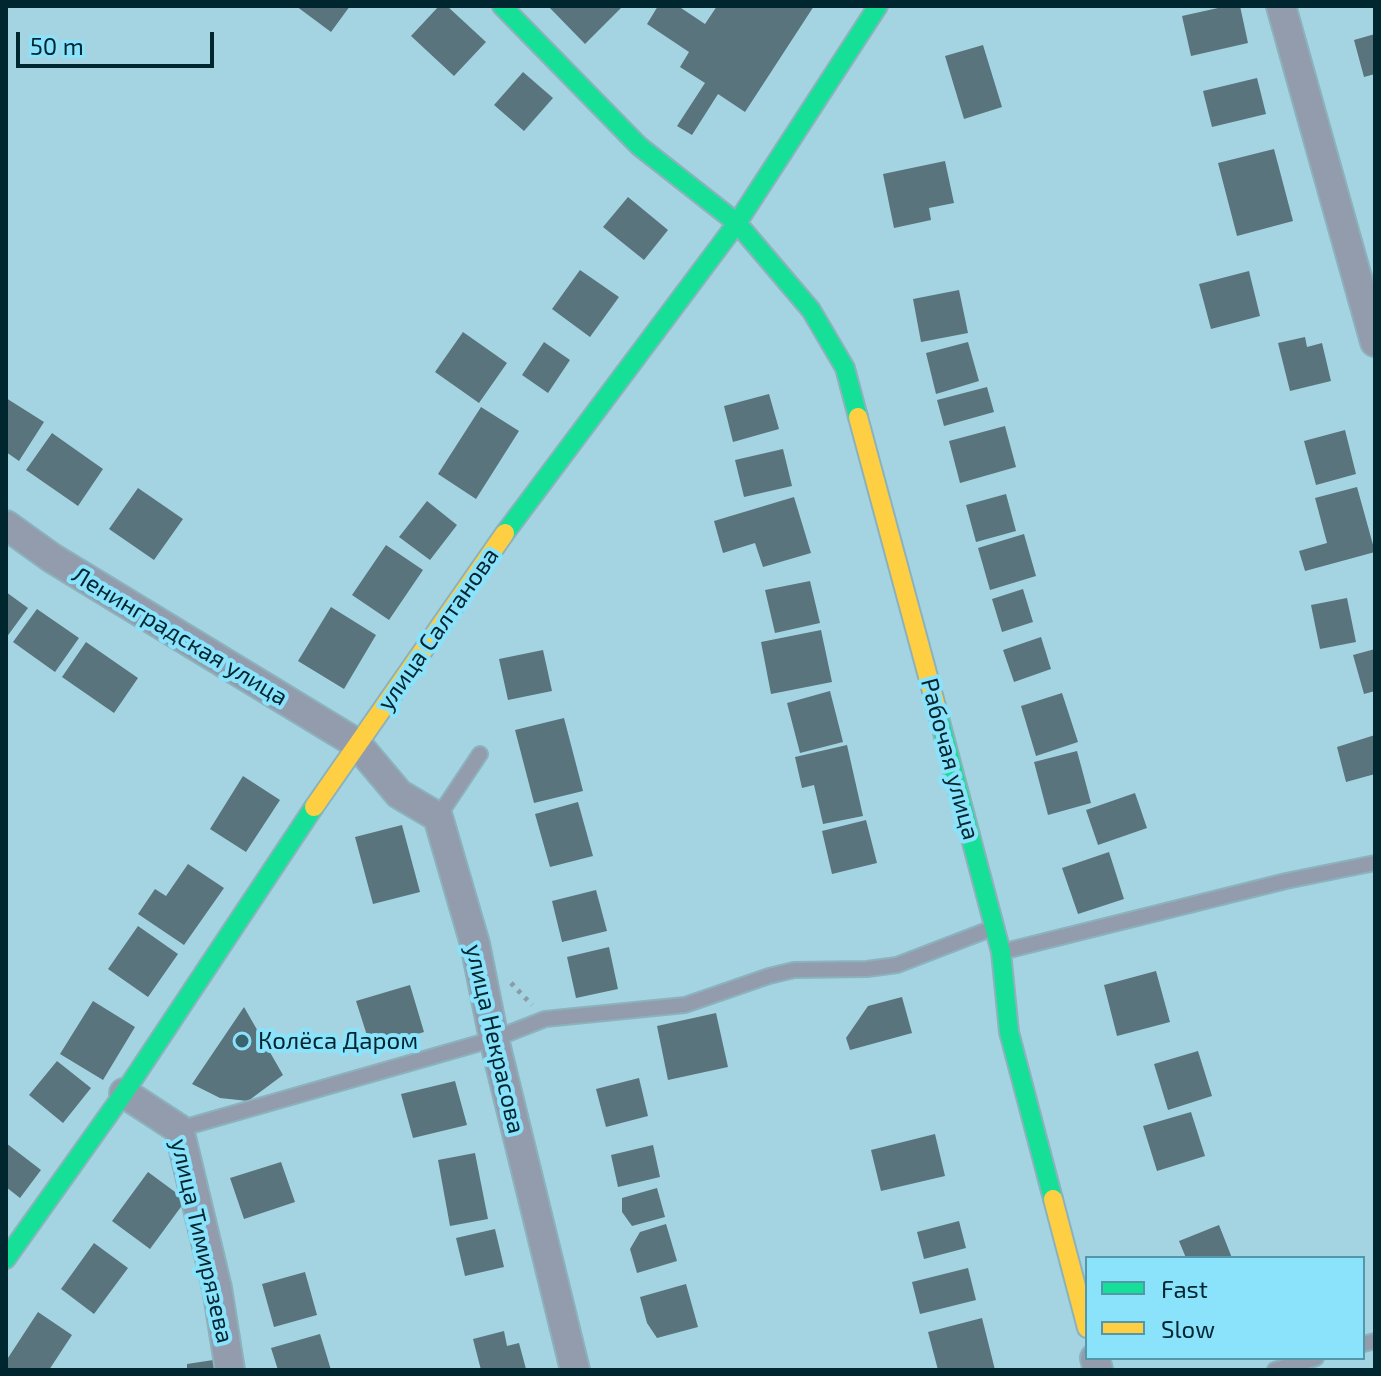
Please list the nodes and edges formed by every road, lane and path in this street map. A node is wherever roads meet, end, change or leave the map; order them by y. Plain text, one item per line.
1 (502, 6) edge
2 (878, 6) edge
3 (1281, 6) edge
4 (737, 223) junction
5 (1375, 342) edge
6 (6, 525) edge
7 (356, 743) junction
8 (480, 754) dead end
9 (438, 817) junction
10 (1375, 863) edge
11 (995, 927) junction
12 (1001, 952) junction
13 (494, 1039) junction
14 (124, 1093) junction
15 (179, 1129) junction
16 (6, 1259) edge
17 (1085, 1320) edge
18 (1309, 1360) edge
19 (230, 1370) edge
20 (575, 1370) edge
21 (1275, 1370) edge

1 - 4 main road, Рабочая улица
2 - 4 main road, улица Салтанова
3 - 5 street
4 - 7 main road, улица Салтанова
4 - 11 main road, Рабочая улица
6 - 7 street, Ленинградская улица
7 - 9 street
7 - 14 main road, улица Салтанова
8 - 9 lane
9 - 13 street, улица Некрасова
10 - 12 lane
11 - 12 main road, Рабочая улица
11 - 13 lane
12 - 17 main road, Рабочая улица
13 - 15 lane
13 - 20 street, улица Некрасова
14 - 15 street, улица Тимирязева
14 - 16 main road, улица Салтанова
15 - 19 street, улица Тимирязева
18 - 21 lane

